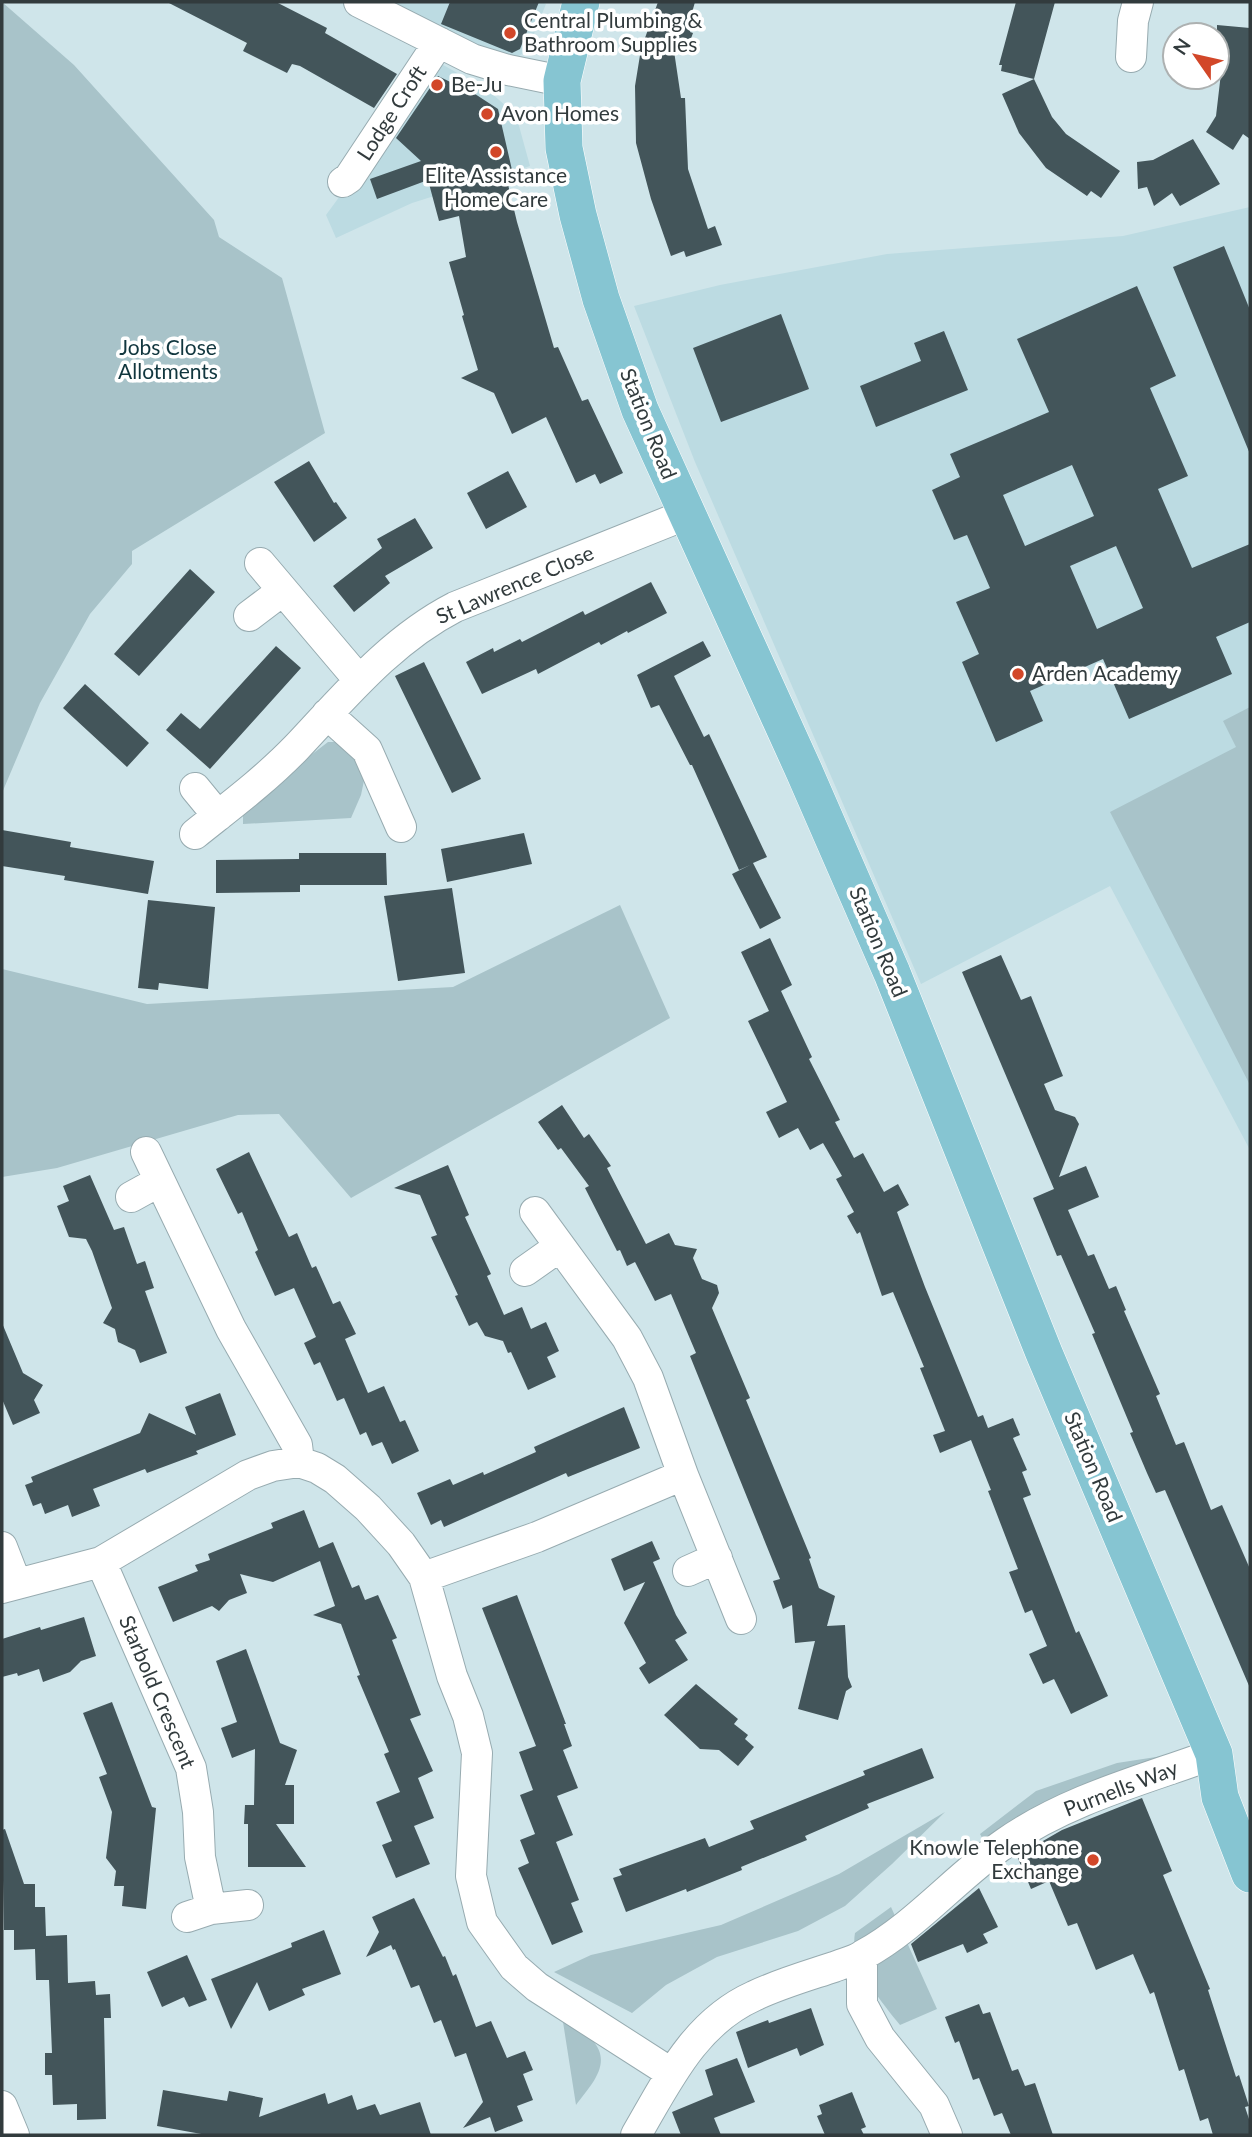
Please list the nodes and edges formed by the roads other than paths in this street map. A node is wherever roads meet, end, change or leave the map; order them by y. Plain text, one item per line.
1 (359, 2) edge
2 (581, 2) edge
3 (1138, 2) edge
4 (439, 42) junction
5 (1131, 57) dead end
6 (562, 81) junction
7 (343, 182) dead end
8 (685, 514) junction
9 (260, 563) dead end
10 (282, 591) junction
11 (249, 616) dead end
12 (359, 680) junction
13 (327, 714) junction
14 (195, 788) dead end
15 (218, 816) junction
16 (401, 827) dead end
17 (195, 834) dead end
18 (146, 1152) dead end
19 (160, 1181) junction
20 (131, 1198) dead end
21 (535, 1212) dead end
22 (559, 1247) junction
23 (526, 1271) dead end
24 (299, 1462) junction
25 (683, 1475) junction
26 (2, 1547) edge
27 (717, 1558) junction
28 (101, 1562) junction
29 (688, 1570) dead end
30 (424, 1577) junction
31 (9, 1586) edge
32 (741, 1619) dead end
33 (1214, 1754) junction
34 (1250, 1874) edge
35 (248, 1905) dead end
36 (862, 1956) junction
37 (671, 2073) junction
38 (2, 2106) edge
39 (14, 2135) edge
40 (636, 2135) edge
41 (947, 2135) edge

1 - 4 street
2 - 6 main road, Station Road
3 - 5 street
4 - 6 street
4 - 7 street, Lodge Croft
6 - 8 main road, Station Road
8 - 12 street, St Lawrence Close
8 - 33 main road, Station Road
9 - 10 street
10 - 11 street
10 - 12 street
12 - 13 street, St Lawrence Close
13 - 15 street, St Lawrence Close
13 - 16 street
14 - 15 street
15 - 17 street, St Lawrence Close
18 - 19 street
19 - 20 street
19 - 24 street
21 - 22 street
22 - 23 street
22 - 25 street
24 - 28 street
24 - 30 street
25 - 27 street
25 - 30 street
26 - 31 street
27 - 29 street
27 - 32 street
28 - 31 street
28 - 35 street, Starbold Crescent
30 - 37 street
33 - 34 main road, Station Road
33 - 36 street, Purnells Way
36 - 37 street, Purnells Way
36 - 41 street
37 - 40 street, Purnells Way
38 - 39 street

